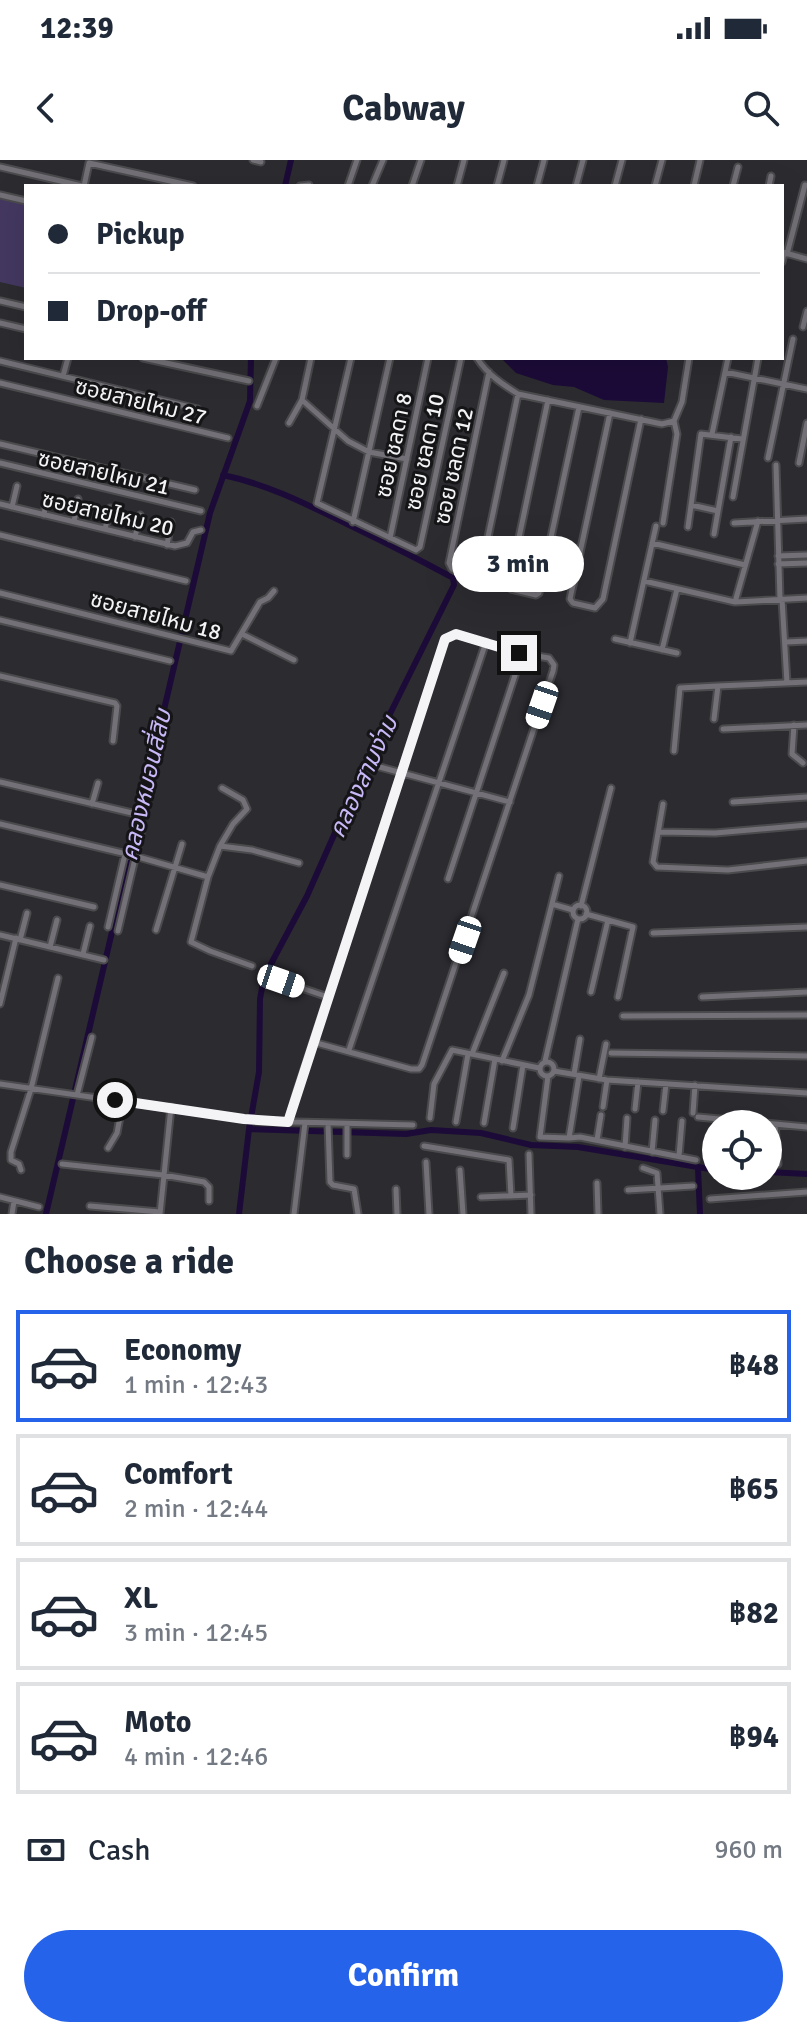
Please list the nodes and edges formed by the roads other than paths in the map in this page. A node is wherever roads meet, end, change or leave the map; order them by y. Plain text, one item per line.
1 (253, 160) edge
2 (357, 160) edge
3 (383, 160) edge
4 (421, 160) edge
5 (464, 160) edge
6 (504, 160) edge
7 (544, 160) edge
8 (583, 160) edge
9 (622, 160) edge
10 (662, 160) edge
11 (700, 160) edge
12 (90, 161) edge
13 (261, 162) dead end
14 (0, 167) edge
15 (738, 167) dead end
16 (771, 176) dead end
17 (74, 184) edge
18 (84, 184) edge
19 (185, 184) edge
20 (349, 184) edge
21 (373, 184) edge
22 (413, 184) edge
23 (458, 184) edge
24 (498, 184) edge
25 (538, 184) edge
26 (577, 184) edge
27 (616, 184) edge
28 (656, 184) edge
29 (694, 184) edge
30 (734, 184) edge
31 (769, 184) edge
32 (805, 185) dead end
33 (0, 195) edge
34 (24, 201) edge
35 (784, 253) edge
36 (807, 259) edge
37 (0, 301) edge
38 (24, 307) edge
39 (807, 311) edge
40 (0, 323) edge
41 (803, 327) dead end
42 (24, 329) edge
43 (793, 339) dead end
44 (67, 360) edge
45 (152, 360) edge
46 (275, 360) edge
47 (311, 360) edge
48 (351, 360) edge
49 (390, 360) edge
50 (428, 360) edge
51 (461, 360) edge
52 (479, 360) edge
53 (689, 360) edge
54 (728, 360) edge
55 (758, 360) edge
56 (0, 361) edge
57 (489, 372) junction
58 (725, 372) junction
59 (63, 376) junction
60 (754, 378) junction
61 (249, 381) dead end
62 (0, 383) edge
63 (784, 384) junction
64 (807, 389) edge
65 (518, 394) junction
66 (302, 400) junction
67 (548, 400) junction
68 (257, 406) dead end
69 (579, 407) junction
70 (198, 409) dead end
71 (610, 413) junction
72 (641, 419) junction
73 (674, 421) junction
74 (289, 423) dead end
75 (807, 423) edge
76 (335, 431) junction
77 (712, 434) junction
78 (731, 437) junction
79 (228, 438) dead end
80 (742, 439) junction
81 (0, 444) edge
82 (369, 452) junction
83 (768, 458) dead end
84 (407, 459) junction
85 (0, 463) edge
86 (799, 463) dead end
87 (776, 465) dead end
88 (17, 486) dead end
89 (195, 490) dead end
90 (47, 496) dead end
91 (733, 497) dead end
92 (78, 499) dead end
93 (0, 504) edge
94 (691, 505) junction
95 (12, 507) junction
96 (110, 508) dead end
97 (201, 511) dead end
98 (718, 511) junction
99 (44, 515) junction
100 (140, 515) dead end
101 (807, 519) edge
102 (776, 520) junction
103 (758, 521) junction
104 (74, 522) junction
105 (171, 522) dead end
106 (353, 522) junction
107 (734, 523) dead end
108 (688, 527) dead end
109 (105, 529) junction
110 (201, 530) dead end
111 (714, 534) dead end
112 (0, 535) edge
113 (135, 537) junction
114 (390, 538) junction
115 (652, 543) junction
116 (167, 545) junction
117 (807, 555) edge
118 (778, 556) junction
119 (807, 563) edge
120 (778, 564) junction
121 (745, 565) junction
122 (186, 581) dead end
123 (644, 581) junction
124 (677, 588) junction
125 (274, 591) dead end
126 (0, 593) edge
127 (807, 598) edge
128 (781, 599) junction
129 (735, 602) junction
130 (0, 620) edge
131 (242, 634) junction
132 (615, 639) dead end
133 (807, 641) edge
134 (486, 642) junction
135 (786, 642) junction
136 (630, 643) junction
137 (662, 650) junction
138 (519, 653) junction
139 (677, 653) dead end
140 (294, 660) dead end
141 (170, 661) dead end
142 (0, 676) edge
143 (807, 682) edge
144 (787, 683) junction
145 (718, 686) junction
146 (714, 719) dead end
147 (794, 725) junction
148 (807, 725) edge
149 (723, 729) dead end
150 (113, 741) dead end
151 (674, 751) dead end
152 (803, 763) dead end
153 (376, 766) dead end
154 (402, 772) junction
155 (0, 782) edge
156 (439, 782) junction
157 (98, 783) dead end
158 (222, 788) dead end
159 (611, 788) dead end
160 (478, 792) junction
161 (807, 797) edge
162 (510, 802) junction
163 (733, 802) dead end
164 (92, 804) junction
165 (663, 804) dead end
166 (132, 813) dead end
167 (0, 824) edge
168 (807, 825) edge
169 (660, 832) junction
170 (141, 833) dead end
171 (182, 844) dead end
172 (220, 846) junction
173 (131, 855) junction
174 (807, 861) edge
175 (299, 863) dead end
176 (176, 867) junction
177 (559, 876) dead end
178 (208, 877) junction
179 (448, 879) dead end
180 (0, 885) edge
181 (552, 904) junction
182 (581, 906) junction
183 (94, 907) dead end
184 (573, 910) junction
185 (27, 913) dead end
186 (586, 914) junction
187 (578, 919) junction
188 (57, 920) dead end
189 (608, 920) junction
190 (90, 926) dead end
191 (108, 927) dead end
192 (807, 927) edge
193 (156, 930) dead end
194 (118, 931) dead end
195 (653, 933) dead end
196 (0, 935) edge
197 (18, 939) junction
198 (50, 947) junction
199 (83, 954) junction
200 (104, 960) dead end
201 (252, 966) dead end
202 (504, 973) dead end
203 (58, 978) dead end
204 (281, 981) dead end
205 (591, 992) dead end
206 (807, 992) edge
207 (328, 997) junction
208 (618, 997) dead end
209 (702, 997) dead end
210 (0, 1004) edge
211 (807, 1015) edge
212 (623, 1016) dead end
213 (92, 1037) dead end
214 (580, 1039) dead end
215 (313, 1042) junction
216 (606, 1044) dead end
217 (349, 1050) junction
218 (611, 1053) dead end
219 (470, 1054) junction
220 (807, 1056) edge
221 (495, 1059) junction
222 (502, 1061) junction
223 (545, 1061) junction
224 (523, 1065) junction
225 (539, 1068) junction
226 (554, 1071) junction
227 (577, 1075) junction
228 (548, 1076) junction
229 (599, 1079) junction
230 (607, 1080) junction
231 (638, 1082) junction
232 (0, 1084) edge
233 (666, 1084) junction
234 (695, 1085) junction
235 (31, 1089) junction
236 (807, 1093) edge
237 (76, 1095) junction
238 (123, 1101) junction
239 (171, 1107) junction
240 (603, 1107) dead end
241 (635, 1109) dead end
242 (663, 1111) dead end
243 (601, 1115) dead end
244 (702, 1117) edge
245 (430, 1118) dead end
246 (627, 1118) dead end
247 (655, 1120) dead end
248 (682, 1121) dead end
249 (288, 1122) junction
250 (456, 1122) dead end
251 (484, 1123) dead end
252 (305, 1125) junction
253 (328, 1125) junction
254 (347, 1125) junction
255 (413, 1125) dead end
256 (782, 1125) edge
257 (807, 1127) edge
258 (513, 1128) dead end
259 (569, 1138) junction
260 (597, 1140) junction
261 (424, 1146) dead end
262 (625, 1147) junction
263 (108, 1148) dead end
264 (652, 1152) junction
265 (529, 1154) dead end
266 (347, 1155) dead end
267 (679, 1156) junction
268 (696, 1160) dead end
269 (426, 1162) dead end
270 (62, 1164) dead end
271 (643, 1168) dead end
272 (21, 1170) dead end
273 (460, 1170) dead end
274 (163, 1175) junction
275 (597, 1183) dead end
276 (693, 1186) dead end
277 (658, 1188) junction
278 (396, 1189) dead end
279 (628, 1190) dead end
280 (807, 1192) edge
281 (531, 1195) junction
282 (511, 1196) junction
283 (0, 1197) edge
284 (481, 1197) dead end
285 (710, 1199) dead end
286 (14, 1201) junction
287 (209, 1201) dead end
288 (90, 1206) dead end
289 (39, 1207) dead end
290 (160, 1213) edge
291 (12, 1214) edge
292 (294, 1214) edge
293 (358, 1214) edge
294 (397, 1214) edge
295 (429, 1214) edge
296 (463, 1214) edge
297 (531, 1214) edge
298 (598, 1214) edge
299 (660, 1214) edge

1 - 13 street
2 - 20 street
3 - 21 street
4 - 22 street
5 - 23 street
6 - 24 street
7 - 25 street
8 - 26 street
9 - 27 street
10 - 28 street
11 - 29 street
12 - 18 street
12 - 19 street
14 - 17 street
15 - 30 street
16 - 31 street
32 - 35 street
33 - 34 street
35 - 36 street
37 - 38 street
39 - 41 street
40 - 42 street
43 - 63 street
44 - 59 street
45 - 61 street
46 - 68 street
47 - 66 street
48 - 76 street
49 - 82 street
50 - 84 street, ซอย ชลดา 8
51 - 114 street, ซอย ชลดา 10
52 - 57 street
53 - 73 street
54 - 58 street
55 - 60 street
56 - 59 street
57 - 65 street
57 - 65 street, ซอย ชลดา 12
58 - 60 street
58 - 77 street
59 - 70 street
60 - 63 street
60 - 80 street
62 - 79 street, ซอยสายไหม 27
63 - 64 street
63 - 83 street
65 - 67 street
66 - 74 street
66 - 76 street
67 - 69 street
67 - 69 street
69 - 71 street
71 - 72 street
71 - 72 street
72 - 73 street
73 - 115 street
75 - 86 street
76 - 82 street
76 - 106 street
77 - 78 street
77 - 94 street
78 - 80 street
78 - 98 street
80 - 91 street
81 - 89 street
82 - 84 street
82 - 106 street
84 - 114 street, ซอย ชลดา 8
85 - 97 street, ซอยสายไหม 21
87 - 102 street
88 - 95 street
90 - 99 street
92 - 104 street
93 - 95 street, ซอยสายไหม 20
94 - 98 street
94 - 108 street
95 - 99 street, ซอยสายไหม 20
96 - 109 street
98 - 111 street
99 - 104 street, ซอยสายไหม 20
100 - 113 street
101 - 102 street
102 - 103 street
102 - 118 street
103 - 107 street
103 - 121 street
104 - 109 street, ซอยสายไหม 20
105 - 116 street
106 - 114 street
109 - 113 street, ซอยสายไหม 20
110 - 116 street, ซอยสายไหม 20
112 - 122 street
113 - 116 street, ซอยสายไหม 20
115 - 121 street
115 - 123 street
117 - 118 street
118 - 120 street
119 - 120 street
120 - 128 street
121 - 129 street
123 - 124 street
123 - 136 street
124 - 129 street
124 - 137 street
125 - 131 street, ซอยสายไหม 18
126 - 131 street, ซอยสายไหม 18
127 - 128 street
128 - 129 street
128 - 135 street
130 - 141 street
131 - 140 street
132 - 136 street
133 - 135 street
134 - 138 street
134 - 154 street
134 - 156 street
135 - 144 street
136 - 137 street
137 - 139 street
138 - 160 street
138 - 162 street
142 - 150 street
143 - 144 street
144 - 145 street
145 - 146 street
145 - 151 street
147 - 148 street
147 - 149 street
147 - 152 street
153 - 154 street
154 - 156 street
154 - 207 street
155 - 164 street
156 - 160 street
156 - 217 street
157 - 164 street
158 - 172 street
159 - 182 street
160 - 162 street
160 - 179 street
161 - 163 street
162 - 217 street
164 - 166 street
165 - 169 street
167 - 173 street
168 - 169 street
169 - 174 street
170 - 173 street
171 - 176 street
172 - 175 street
172 - 178 street
173 - 176 street
173 - 191 street
173 - 194 street
176 - 178 street
176 - 193 street
177 - 181 street
178 - 201 street
180 - 183 street
181 - 184 street
181 - 222 street
182 - 184 street
182 - 186 street
184 - 187 street
185 - 197 street
186 - 187 street
186 - 189 street
187 - 223 street
188 - 198 street
189 - 205 street
189 - 208 street
190 - 199 street
192 - 195 street
196 - 197 street
197 - 198 street
197 - 210 street
198 - 199 street
199 - 200 street
202 - 219 street
203 - 235 street
204 - 207 street
206 - 209 street
207 - 215 street
211 - 212 street
213 - 237 street
214 - 227 street
215 - 217 street
215 - 249 street
216 - 229 street
218 - 220 street
219 - 221 street
219 - 245 street
219 - 250 street
221 - 222 street
221 - 251 street
222 - 224 street
223 - 225 street
223 - 226 street
224 - 225 street
224 - 258 street
225 - 228 street
226 - 227 street
226 - 228 street
227 - 229 street
227 - 259 street
228 - 259 street
229 - 230 street
230 - 231 street
230 - 240 street
231 - 233 street
231 - 241 street
232 - 235 street
233 - 234 street
233 - 242 street
234 - 236 street
234 - 244 street
235 - 237 street
235 - 272 street
237 - 238 street
238 - 239 street
238 - 263 street
239 - 249 street
239 - 274 street
243 - 260 street
246 - 262 street
247 - 264 street
248 - 267 street
249 - 252 street
252 - 253 street
252 - 292 street
253 - 254 street
253 - 293 street
254 - 255 street
254 - 266 street
256 - 257 street
259 - 260 street
260 - 262 street
261 - 282 street
262 - 264 street
264 - 267 street
265 - 281 street
267 - 268 street
269 - 295 street
270 - 274 street
271 - 277 street
273 - 296 street
274 - 287 street
274 - 290 street
275 - 298 street
276 - 277 street
277 - 279 street
277 - 299 street
278 - 294 street
280 - 285 street
281 - 282 street
281 - 297 street
282 - 284 street
283 - 286 street
286 - 289 street
286 - 291 street
288 - 290 street

